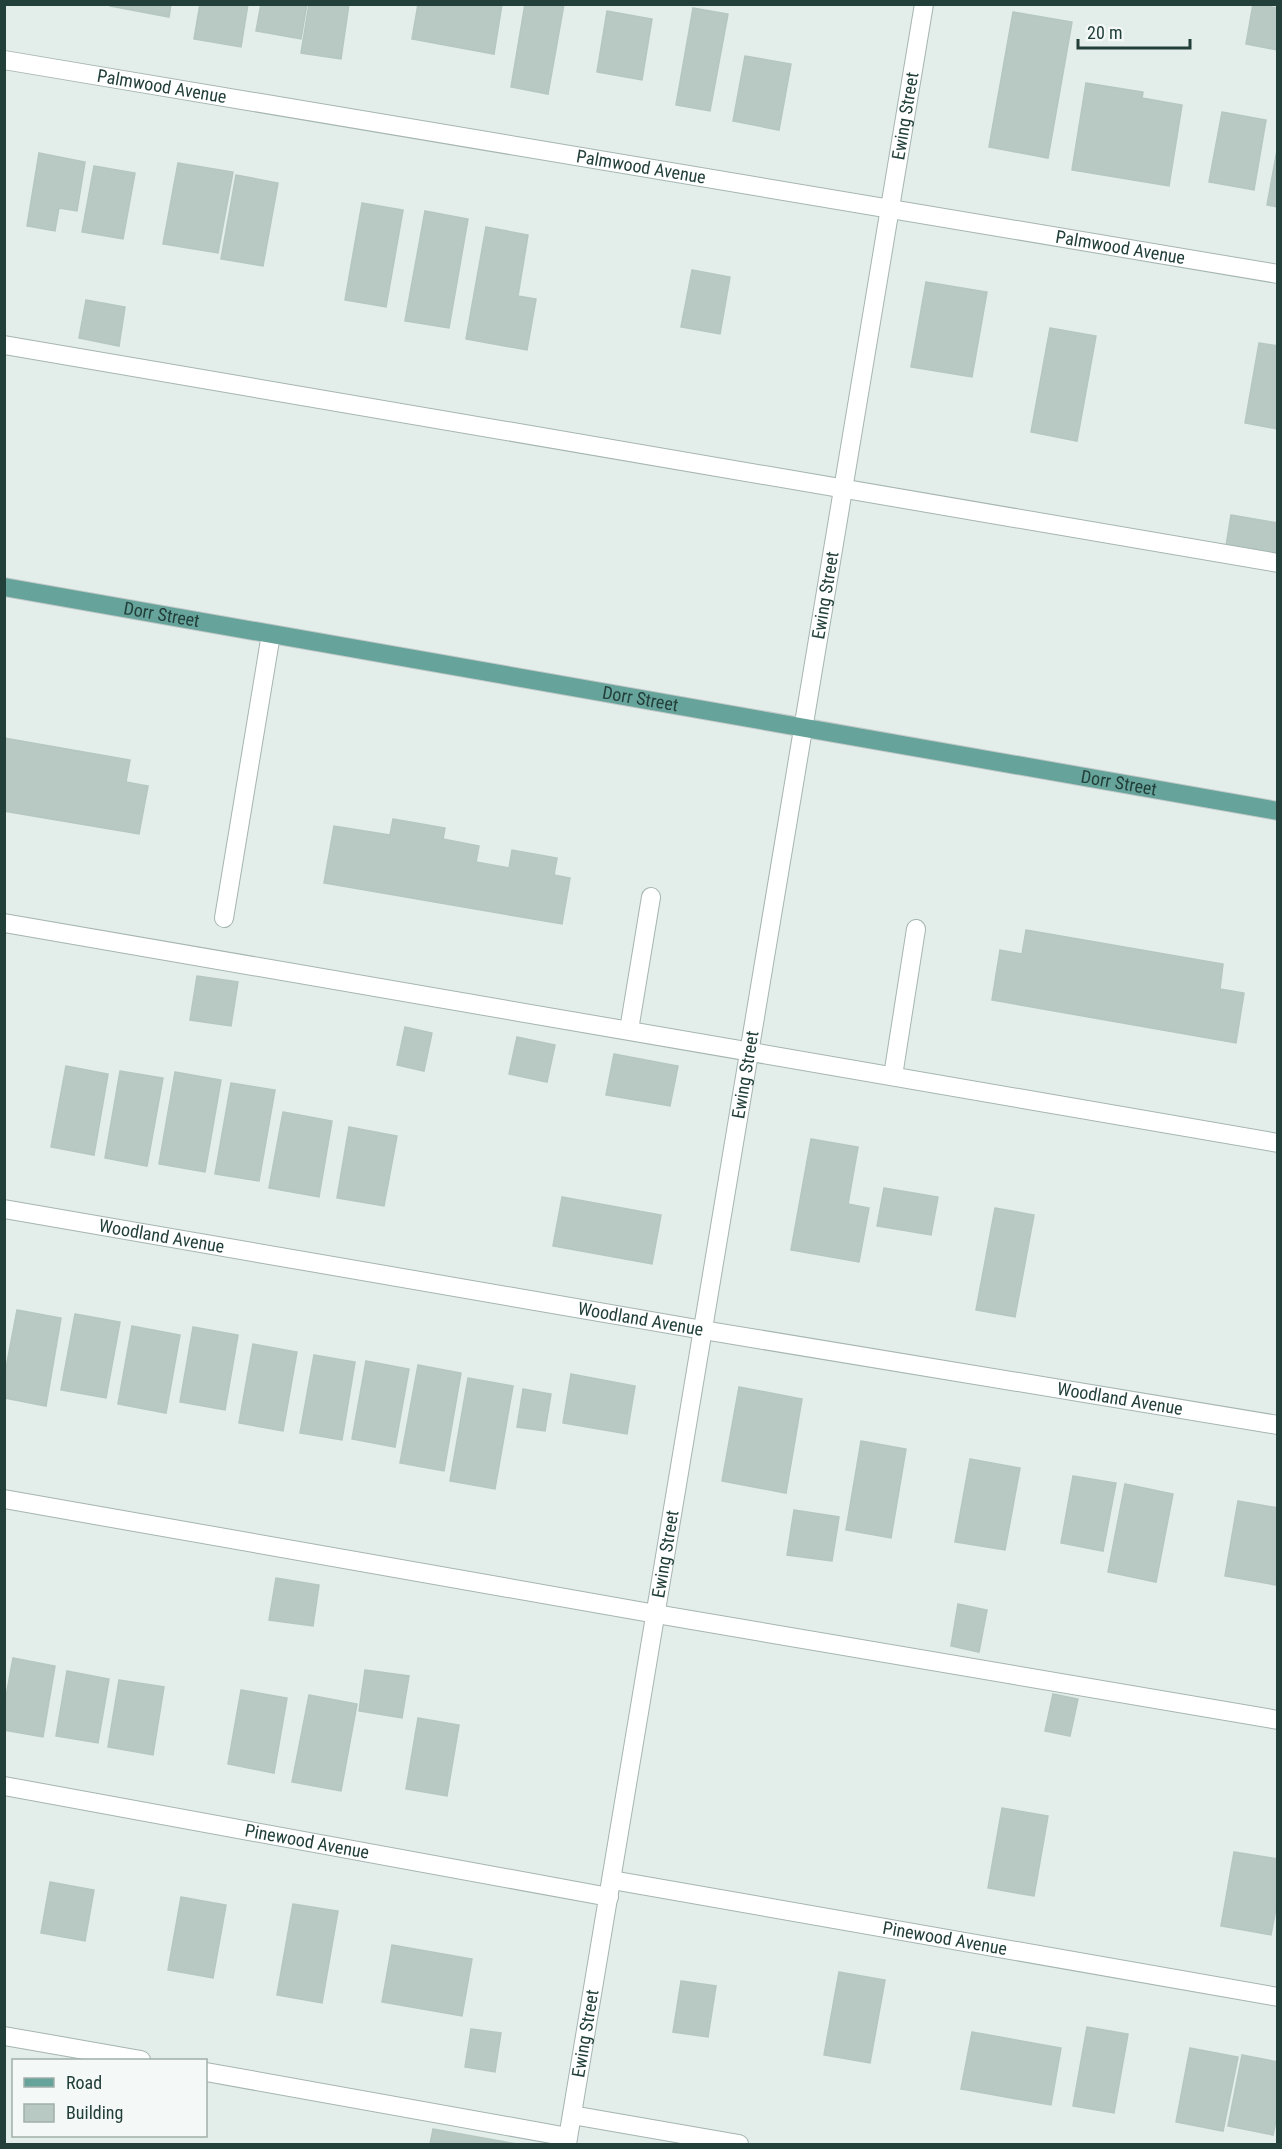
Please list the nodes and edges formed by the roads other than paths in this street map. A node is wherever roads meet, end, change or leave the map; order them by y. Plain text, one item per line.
1 (924, 4) edge
2 (4, 60) edge
3 (891, 209) junction
4 (1278, 274) edge
5 (4, 345) edge
6 (844, 489) junction
7 (1278, 563) edge
8 (4, 587) edge
9 (271, 634) junction
10 (803, 728) junction
11 (1278, 811) edge
12 (651, 897) dead end
13 (225, 918) dead end
14 (4, 923) edge
15 (916, 929) dead end
16 (629, 1030) junction
17 (749, 1051) junction
18 (893, 1076) junction
19 (1278, 1143) edge
20 (4, 1209) edge
21 (703, 1330) junction
22 (1278, 1425) edge
23 (4, 1499) edge
24 (656, 1614) junction
25 (1278, 1720) edge
26 (4, 1786) edge
27 (610, 1888) junction
28 (1278, 1997) edge
29 (4, 2036) edge
30 (130, 2059) edge
31 (207, 2072) edge
32 (572, 2115) junction
33 (568, 2141) edge
34 (739, 2145) edge

1 - 3 street, Ewing Street
2 - 3 street, Palmwood Avenue
3 - 4 street, Palmwood Avenue
3 - 6 street, Ewing Street
5 - 6 street
6 - 7 street
6 - 10 street, Ewing Street
8 - 9 main road, Dorr Street
9 - 10 main road, Dorr Street
9 - 13 street
10 - 11 main road, Dorr Street
10 - 17 street, Ewing Street
12 - 16 street
14 - 16 street
15 - 18 street
16 - 17 street
17 - 18 street
17 - 21 street, Ewing Street
18 - 19 street
20 - 21 street, Woodland Avenue
21 - 22 street, Woodland Avenue
21 - 24 street, Ewing Street
23 - 24 street
24 - 25 street
24 - 27 street, Ewing Street
26 - 27 street, Pinewood Avenue
27 - 28 street, Pinewood Avenue
27 - 32 street, Ewing Street
29 - 30 street
31 - 33 street
32 - 33 street, Ewing Street
32 - 34 street

